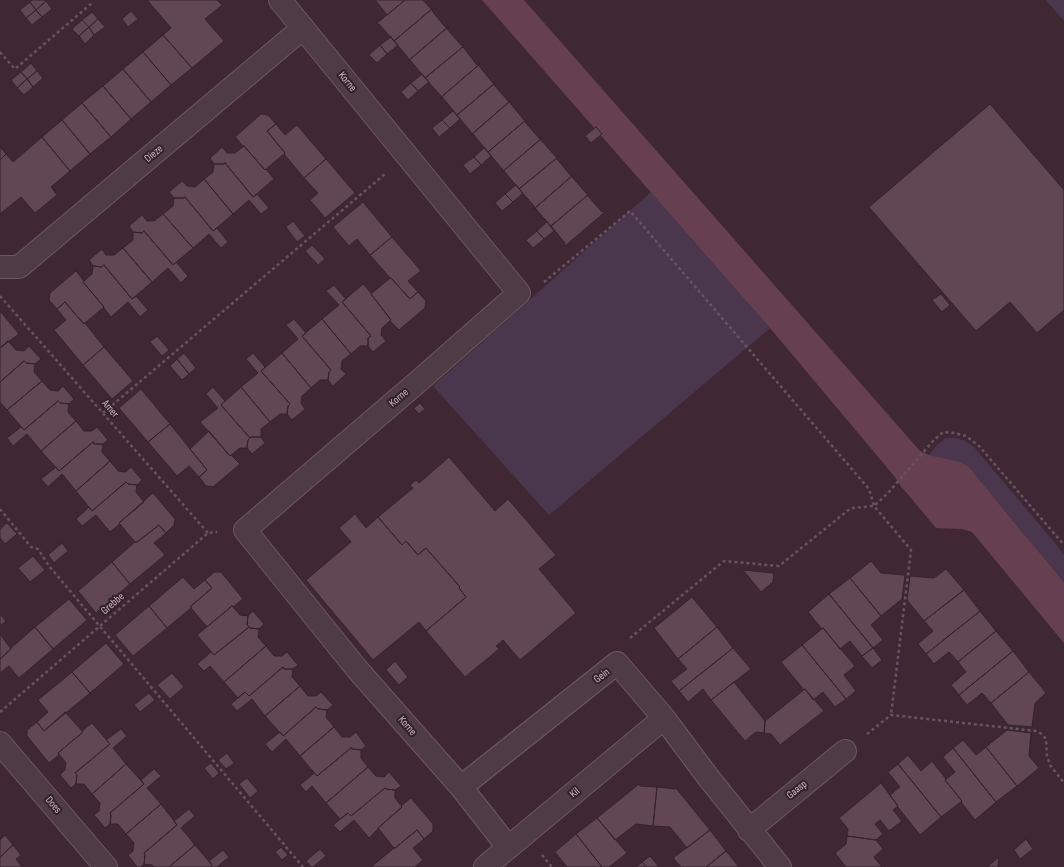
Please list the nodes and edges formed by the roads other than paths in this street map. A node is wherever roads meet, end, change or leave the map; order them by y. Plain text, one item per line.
1 (280, 0) edge
2 (303, 28) junction
3 (0, 267) edge
4 (664, 718) junction
5 (0, 743) edge
6 (845, 751) road end
7 (461, 787) junction
8 (749, 830) junction
9 (508, 847) junction
10 (106, 867) edge
11 (485, 867) edge
12 (780, 867) edge

1 - 2 street, Korne
2 - 3 street, Dieze
2 - 7 street, Korne
4 - 7 street, Gein
4 - 8 street, Gein
4 - 9 street, Kil
5 - 10 street, Does
6 - 8 street, Gaasp
7 - 9 street
8 - 12 street, Gein
9 - 11 street, Kil

